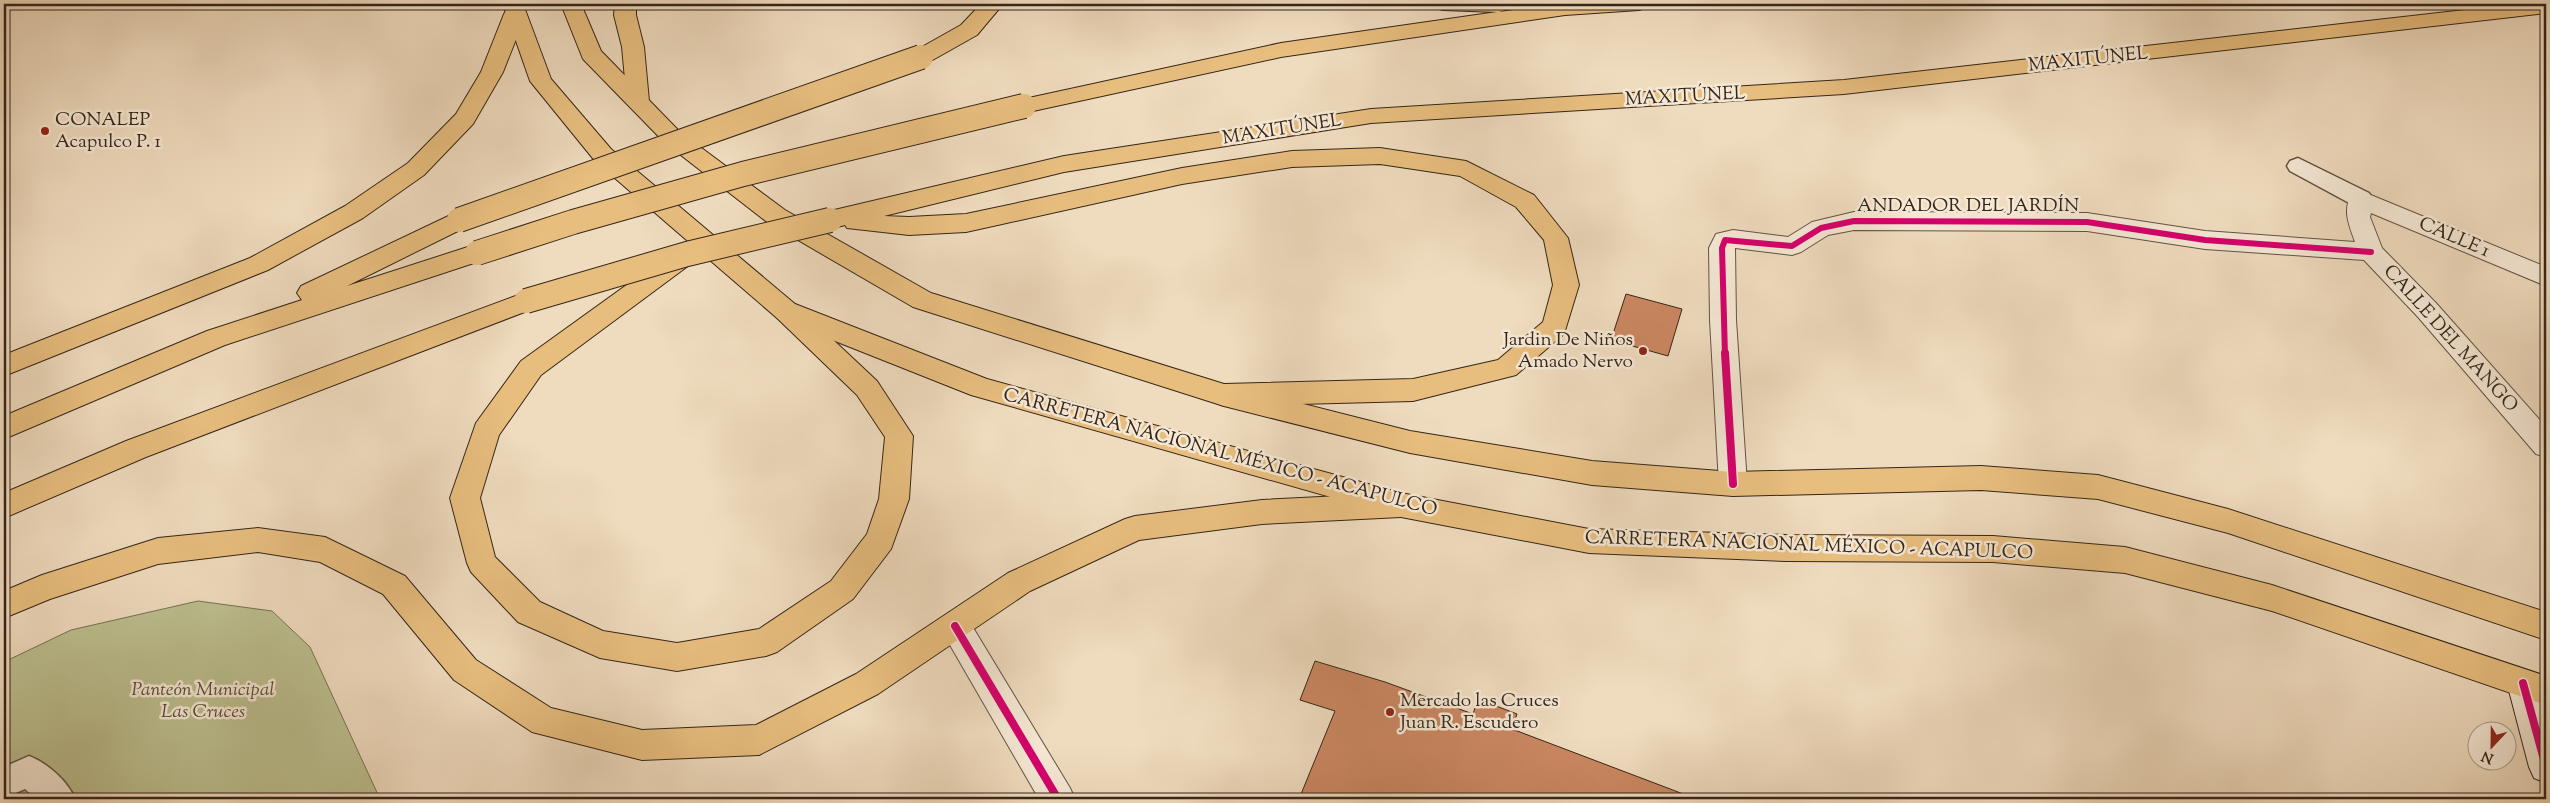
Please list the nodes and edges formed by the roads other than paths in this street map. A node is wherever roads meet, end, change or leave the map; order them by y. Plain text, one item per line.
1 (571, 4) edge
2 (625, 4) edge
3 (992, 4) edge
4 (1444, 4) edge
5 (1639, 4) edge
6 (2546, 8) edge
7 (514, 9) edge
8 (1565, 9) junction
9 (638, 100) junction
10 (2298, 166) dead end
11 (2361, 199) junction
12 (830, 220) junction
13 (2371, 252) junction
14 (687, 254) junction
15 (2546, 277) edge
16 (786, 312) junction
17 (216, 338) junction
18 (4, 366) edge
19 (1224, 395) junction
20 (4, 428) edge
21 (2546, 446) edge
22 (1733, 484) junction
23 (1400, 505) junction
24 (4, 506) edge
25 (4, 605) edge
26 (955, 626) junction
27 (2546, 626) edge
28 (2535, 687) edge
29 (2546, 767) edge
30 (4, 783) edge
31 (59, 799) edge
32 (1058, 799) edge

1 - 9 main road
2 - 9 main road
3 - 17 main road, bridge
4 - 8 main road
5 - 8 main road
6 - 12 main road, MAXITÚNEL
7 - 16 main road, CARRETERA NACIONAL MÉXICO - ACAPULCO
7 - 18 main road
8 - 17 main road, bridge
9 - 19 main road
10 - 11 lane
11 - 13 street, CALLE DEL MANGO
11 - 15 street, CALLE 1
12 - 14 main road, MAXITÚNEL, bridge
12 - 19 main road
13 - 21 street, CALLE DEL MANGO
13 - 22 street, ANDADOR DEL JARDÍN
14 - 16 main road
14 - 24 main road, MAXITÚNEL, bridge
16 - 23 main road, CARRETERA NACIONAL MÉXICO - ACAPULCO
17 - 20 main road
19 - 22 main road
22 - 27 main road
23 - 26 main road
23 - 28 main road, CARRETERA NACIONAL MÉXICO - ACAPULCO
25 - 26 main road
26 - 32 street
28 - 29 street
30 - 31 lane

